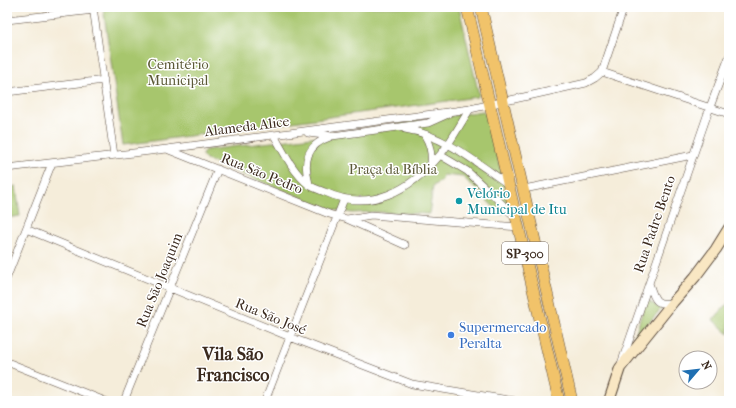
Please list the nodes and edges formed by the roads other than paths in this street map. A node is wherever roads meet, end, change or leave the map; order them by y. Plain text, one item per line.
1 (467, 7) edge
2 (482, 7) edge
3 (624, 7) edge
4 (94, 8) edge
5 (7, 20) edge
6 (729, 57) edge
7 (602, 72) junction
8 (104, 80) junction
9 (7, 92) edge
10 (504, 101) junction
11 (490, 104) junction
12 (710, 107) junction
13 (470, 109) junction
14 (458, 110) junction
15 (729, 114) edge
16 (397, 127) junction
17 (304, 132) junction
18 (424, 134) junction
19 (274, 135) junction
20 (332, 136) junction
21 (448, 144) junction
22 (167, 149) junction
23 (693, 154) junction
24 (440, 155) junction
25 (114, 156) junction
26 (52, 162) junction
27 (431, 165) junction
28 (7, 168) edge
29 (218, 169) junction
30 (492, 174) junction
31 (481, 183) junction
32 (310, 185) junction
33 (509, 185) junction
34 (524, 189) junction
35 (344, 199) junction
36 (337, 217) junction
37 (347, 219) junction
38 (531, 221) junction
39 (518, 224) junction
40 (729, 228) edge
41 (26, 229) junction
42 (405, 245) dead end
43 (7, 278) edge
44 (649, 283) junction
45 (170, 288) junction
46 (673, 302) junction
47 (290, 337) junction
48 (7, 362) edge
49 (620, 368) junction
50 (105, 401) edge
51 (124, 401) edge
52 (264, 401) edge
53 (515, 401) edge
54 (559, 401) edge
55 (572, 401) edge
56 (609, 401) edge

1 - 11 main road, SP-300
2 - 10 main road, SP-300
3 - 7 street
4 - 5 street
4 - 8 street
6 - 12 street, Rua Padre Bento
7 - 10 street, Alameda Alice
7 - 12 street
8 - 9 street
8 - 25 street
10 - 11 street, Alameda Alice
10 - 34 main road, SP-300
11 - 13 street, Alameda Alice
11 - 33 main road, SP-300
12 - 15 street
12 - 23 street, Rua Padre Bento
13 - 14 street, Alameda Alice
13 - 21 street
14 - 16 street
14 - 17 street, Alameda Alice
16 - 18 street
16 - 20 street
17 - 19 street, Alameda Alice
17 - 20 street
18 - 21 street
18 - 27 street
19 - 22 street, Alameda Alice
19 - 32 street
20 - 32 street
21 - 24 street
21 - 30 street
22 - 25 street, Alameda Alice
22 - 29 street, Rua São Pedro
23 - 34 street
23 - 44 street, Rua Padre Bento
24 - 27 street
24 - 31 street
25 - 26 street, Alameda Alice
26 - 28 street, Alameda Alice
26 - 41 street
27 - 35 street
29 - 36 street, Rua São Pedro
29 - 45 street, Rua São Joaquim
30 - 31 street
30 - 33 street
31 - 39 street
32 - 35 street
33 - 38 main road
33 - 39 main road, SP-300
34 - 38 main road, SP-300
35 - 36 street
36 - 37 street, Rua São Pedro
36 - 47 street
37 - 39 street, Rua São Pedro
37 - 42 street, Rua São Pedro
38 - 55 main road, SP-300
39 - 54 main road, SP-300
40 - 46 street
41 - 43 street
41 - 45 street, Rua São José
44 - 46 street
44 - 49 street, Rua Padre Bento
45 - 47 street, Rua São José
45 - 51 street, Rua São Joaquim
46 - 49 street
47 - 52 street
47 - 53 street, Rua São José
48 - 50 street
49 - 56 street, Rua Padre Bento

